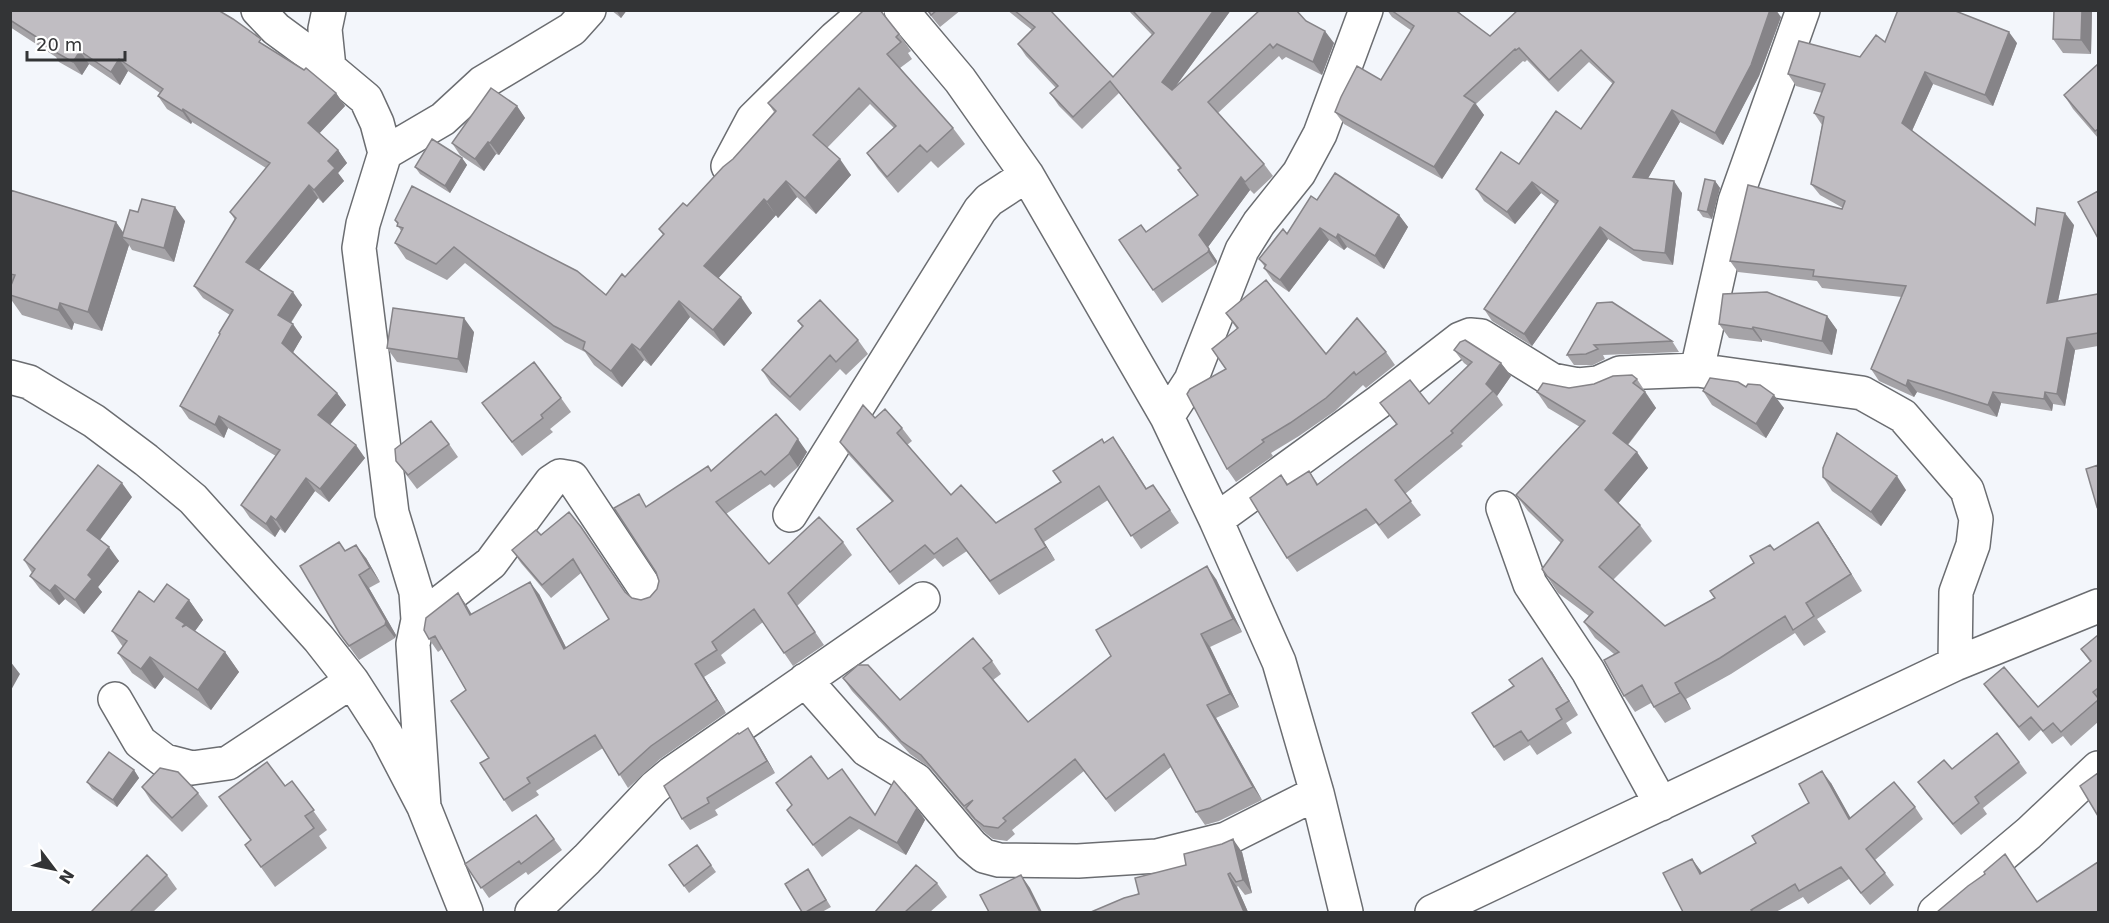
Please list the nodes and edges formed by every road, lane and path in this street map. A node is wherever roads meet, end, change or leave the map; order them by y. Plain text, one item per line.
1 (258, 10) edge
2 (329, 10) edge
3 (589, 10) edge
4 (868, 10) edge
5 (901, 10) edge
6 (1366, 10) edge
7 (1803, 10) edge
8 (329, 68) junction
9 (385, 153) junction
10 (728, 166) edge
11 (1026, 174) junction
12 (1697, 370) junction
13 (10, 377) edge
14 (1167, 417) junction
15 (1503, 508) dead end
16 (790, 516) dead end
17 (1216, 520) junction
18 (649, 594) edge
19 (924, 599) dead end
20 (2098, 606) edge
21 (418, 620) junction
22 (1955, 664) junction
23 (805, 680) junction
24 (352, 681) junction
25 (115, 699) dead end
26 (2098, 768) edge
27 (1317, 793) junction
28 (1661, 804) junction
29 (424, 807) junction
30 (1450, 909) edge
31 (466, 912) edge
32 (532, 912) edge
33 (1346, 912) edge
34 (1935, 912) edge

1 - 8 street
2 - 8 street
3 - 9 street
4 - 10 street
5 - 11 street
6 - 14 street
7 - 12 street
8 - 9 street
9 - 21 street
11 - 14 street
11 - 16 street
12 - 17 street
12 - 22 street
13 - 24 street
14 - 17 street
15 - 28 street
17 - 27 street
18 - 21 street
19 - 23 street
20 - 22 street
21 - 29 street
22 - 28 street
23 - 27 street
23 - 32 street
24 - 25 street
24 - 29 street
26 - 34 street
27 - 33 street
28 - 30 street
29 - 31 street

